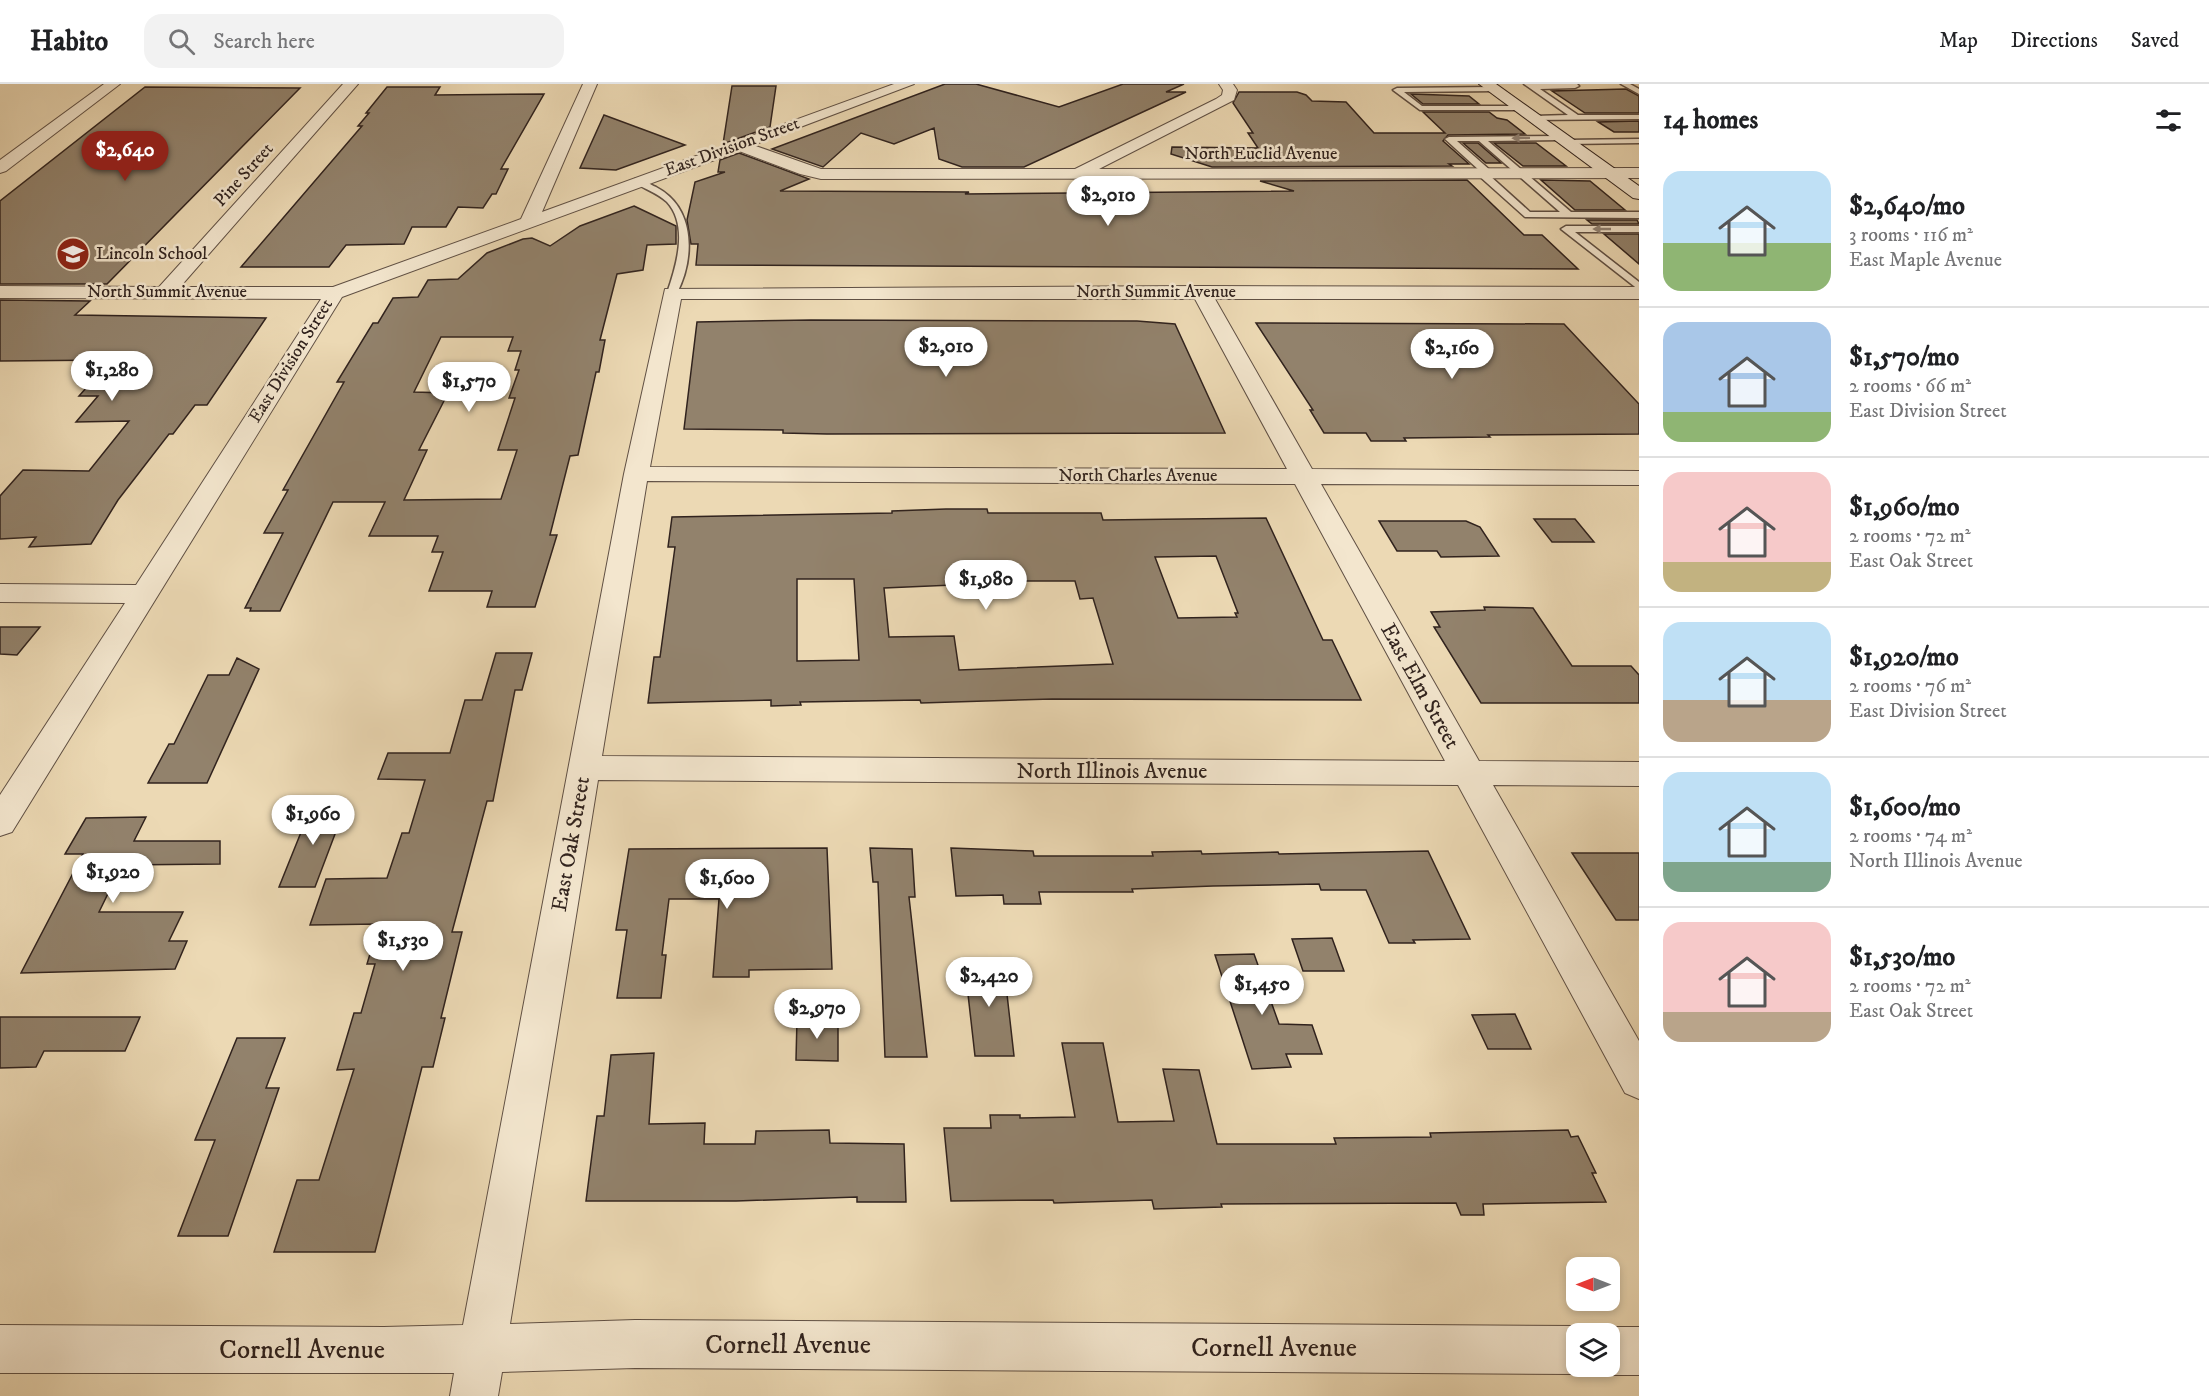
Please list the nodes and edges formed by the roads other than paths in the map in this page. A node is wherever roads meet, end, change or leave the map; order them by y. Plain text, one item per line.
1 (113, 84) edge
2 (351, 84) edge
3 (590, 84) edge
4 (907, 84) edge
5 (1226, 84) edge
6 (1572, 84) edge
7 (1625, 84) edge
8 (1490, 86) edge
9 (1530, 86) edge
10 (1639, 92) edge
11 (1527, 113) junction
12 (1639, 117) edge
13 (1576, 118) junction
14 (1481, 139) junction
15 (1564, 140) junction
16 (1639, 141) edge
17 (738, 145) junction
18 (0, 168) edge
19 (1484, 173) junction
20 (1521, 173) junction
21 (1610, 173) junction
22 (1639, 173) edge
23 (1076, 174) junction
24 (638, 181) junction
25 (1639, 194) edge
26 (1569, 215) junction
27 (1639, 215) edge
28 (529, 220) junction
29 (1639, 229) edge
30 (1639, 286) edge
31 (0, 292) edge
32 (165, 292) junction
33 (1201, 292) junction
34 (335, 293) junction
35 (672, 293) junction
36 (1639, 293) edge
37 (636, 474) junction
38 (1303, 477) junction
39 (1639, 478) edge
40 (0, 593) edge
41 (145, 594) junction
42 (584, 768) junction
43 (1468, 773) junction
44 (1639, 774) edge
45 (0, 824) edge
46 (1639, 1080) edge
47 (482, 1347) junction
48 (0, 1349) edge
49 (1566, 1350) edge
50 (1620, 1351) edge
51 (1639, 1351) edge
52 (474, 1396) edge

1 - 18 street
2 - 32 street, Pine Street
3 - 28 street
4 - 17 street, East Division Street
5 - 23 street
6 - 9 lane
7 - 10 lane
8 - 11 main road
8 - 11 lane
9 - 13 lane
11 - 13 lane
11 - 15 main road
12 - 13 lane
15 -> 14 lane
14 - 19 lane
14 - 20 lane
15 - 16 lane
15 - 21 main road
17 - 23 street, North Euclid Avenue
17 - 24 street, East Division Street
19 - 20 street, North Euclid Avenue
19 - 23 street, North Euclid Avenue
19 - 26 lane
20 - 21 street, North Euclid Avenue
20 - 26 lane
21 - 22 street, North Euclid Avenue
21 - 25 main road
24 - 28 street, East Division Street
24 - 35 lane
26 - 27 lane
28 - 34 street, East Division Street
29 -> 30 lane
31 - 32 street, North Summit Avenue
32 - 34 street, North Summit Avenue
33 - 35 street, North Summit Avenue
33 - 36 street, North Summit Avenue
33 - 38 street, East Elm Street
34 - 41 street, East Division Street
35 - 37 street, East Oak Street
37 - 38 street, North Charles Avenue
37 - 42 street, East Oak Street
38 - 39 street, North Charles Avenue
38 - 43 street, East Elm Street
40 - 41 street
41 - 45 street, East Division Street
42 - 43 street, North Illinois Avenue
42 - 47 street, East Oak Street
43 - 44 street, North Illinois Avenue
43 - 46 street, East Elm Street
47 - 48 street, Cornell Avenue
47 - 49 street, Cornell Avenue
47 - 52 street, East Oak Street
50 - 51 street

